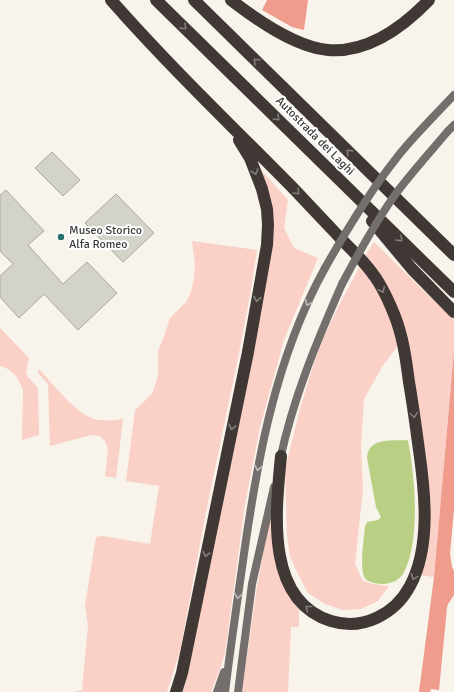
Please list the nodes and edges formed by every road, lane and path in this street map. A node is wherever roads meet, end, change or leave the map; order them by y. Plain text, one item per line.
1 (111, 0) edge
2 (156, 0) edge
3 (194, 0) edge
4 (231, 0) edge
5 (429, 0) edge
6 (200, 95) junction
7 (453, 96) edge
8 (451, 128) edge
9 (344, 185) junction
10 (454, 255) edge
11 (454, 292) edge
12 (454, 312) edge
13 (281, 456) junction
14 (230, 654) junction
15 (176, 692) edge
16 (217, 692) edge
17 (225, 692) edge
18 (238, 692) edge

1 - 6 highway
2 -> 9 highway, Autostrada dei Laghi
10 -> 3 highway, Autostrada dei Laghi
4 - 5 highway
6 -> 13 highway
6 -> 15 highway
7 -> 14 main road, bridge
8 - 13 main road, bridge
9 -> 11 highway, Autostrada dei Laghi
9 - 12 highway
13 - 18 main road
14 - 16 main road
14 - 17 main road

